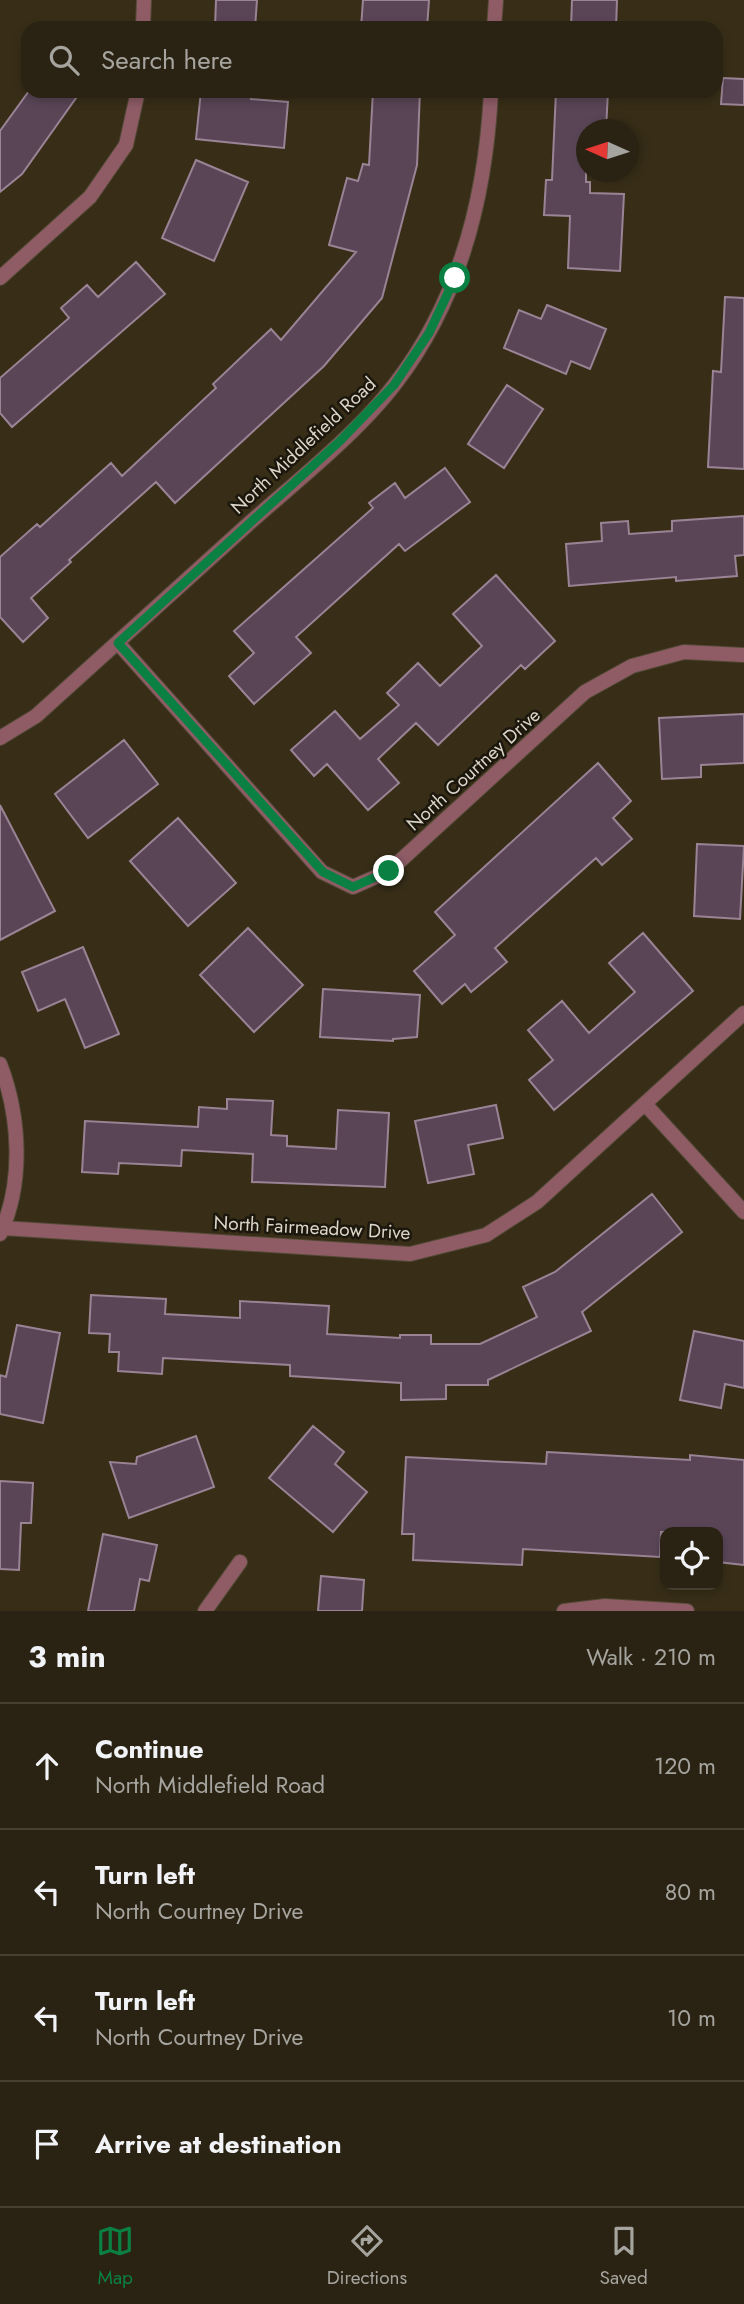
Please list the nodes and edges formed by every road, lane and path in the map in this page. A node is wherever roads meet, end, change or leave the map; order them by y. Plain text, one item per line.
1 (144, 0) edge
2 (496, 0) edge
3 (143, 21) edge
4 (495, 21) edge
5 (137, 98) edge
6 (490, 98) edge
7 (0, 278) edge
8 (118, 643) junction
9 (744, 655) edge
10 (0, 738) edge
11 (744, 1013) edge
12 (0, 1064) edge
13 (645, 1104) junction
14 (744, 1212) edge
15 (1, 1231) edge
16 (240, 1562) dead end
17 (205, 1611) edge
18 (564, 1611) edge
19 (687, 1611) edge

1 - 3 street
2 - 4 street
5 - 7 street
6 - 8 street, North Middlefield Road
8 - 9 street, North Courtney Drive
8 - 10 street, North Middlefield Road
11 - 13 street, North Fairmeadow Drive
12 - 15 street
13 - 14 street
13 - 15 street, North Fairmeadow Drive
16 - 17 street
18 - 19 street

